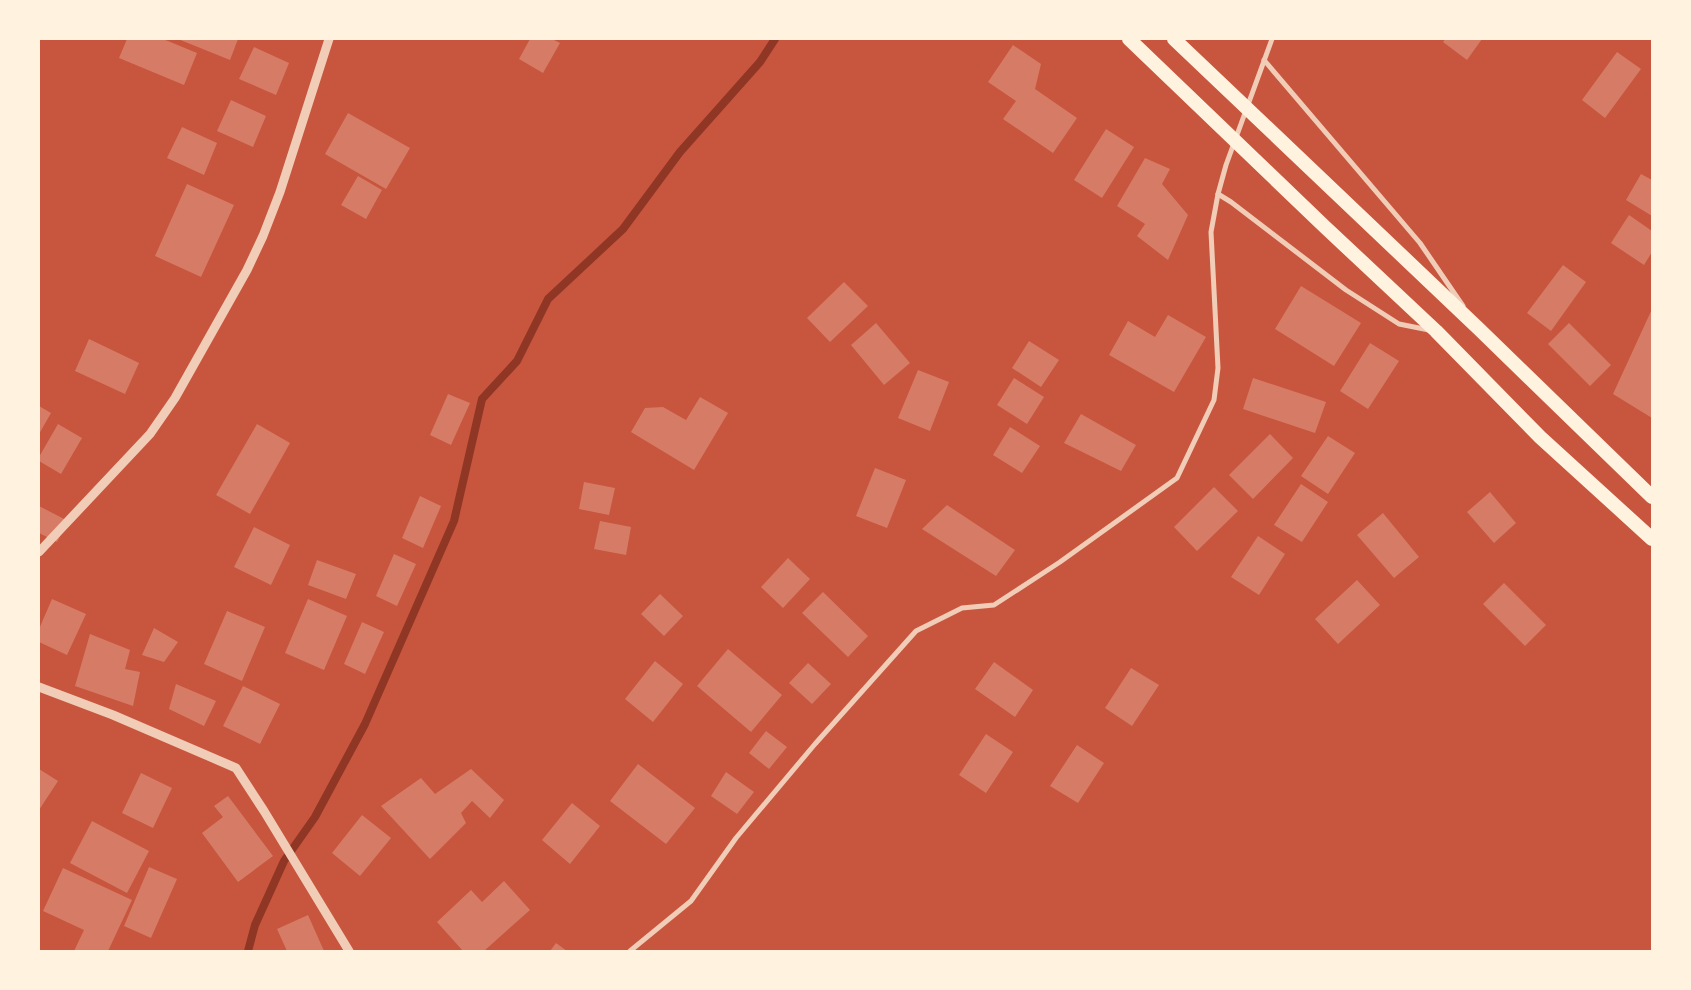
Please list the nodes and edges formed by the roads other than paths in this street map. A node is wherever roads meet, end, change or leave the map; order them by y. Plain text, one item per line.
1 (329, 39) edge
2 (1129, 39) edge
3 (1174, 39) edge
4 (1272, 39) edge
5 (1264, 60) junction
6 (1218, 194) junction
7 (1479, 329) junction
8 (1436, 331) junction
9 (1652, 497) edge
10 (1652, 539) edge
11 (39, 552) edge
12 (39, 687) edge
13 (349, 951) edge
14 (630, 951) edge

1 - 11 street
2 - 8 highway
3 - 7 highway
4 - 5 street
5 - 6 street
5 - 7 street
6 - 8 street
6 - 14 street
7 - 9 highway
8 - 10 highway
12 - 13 street

